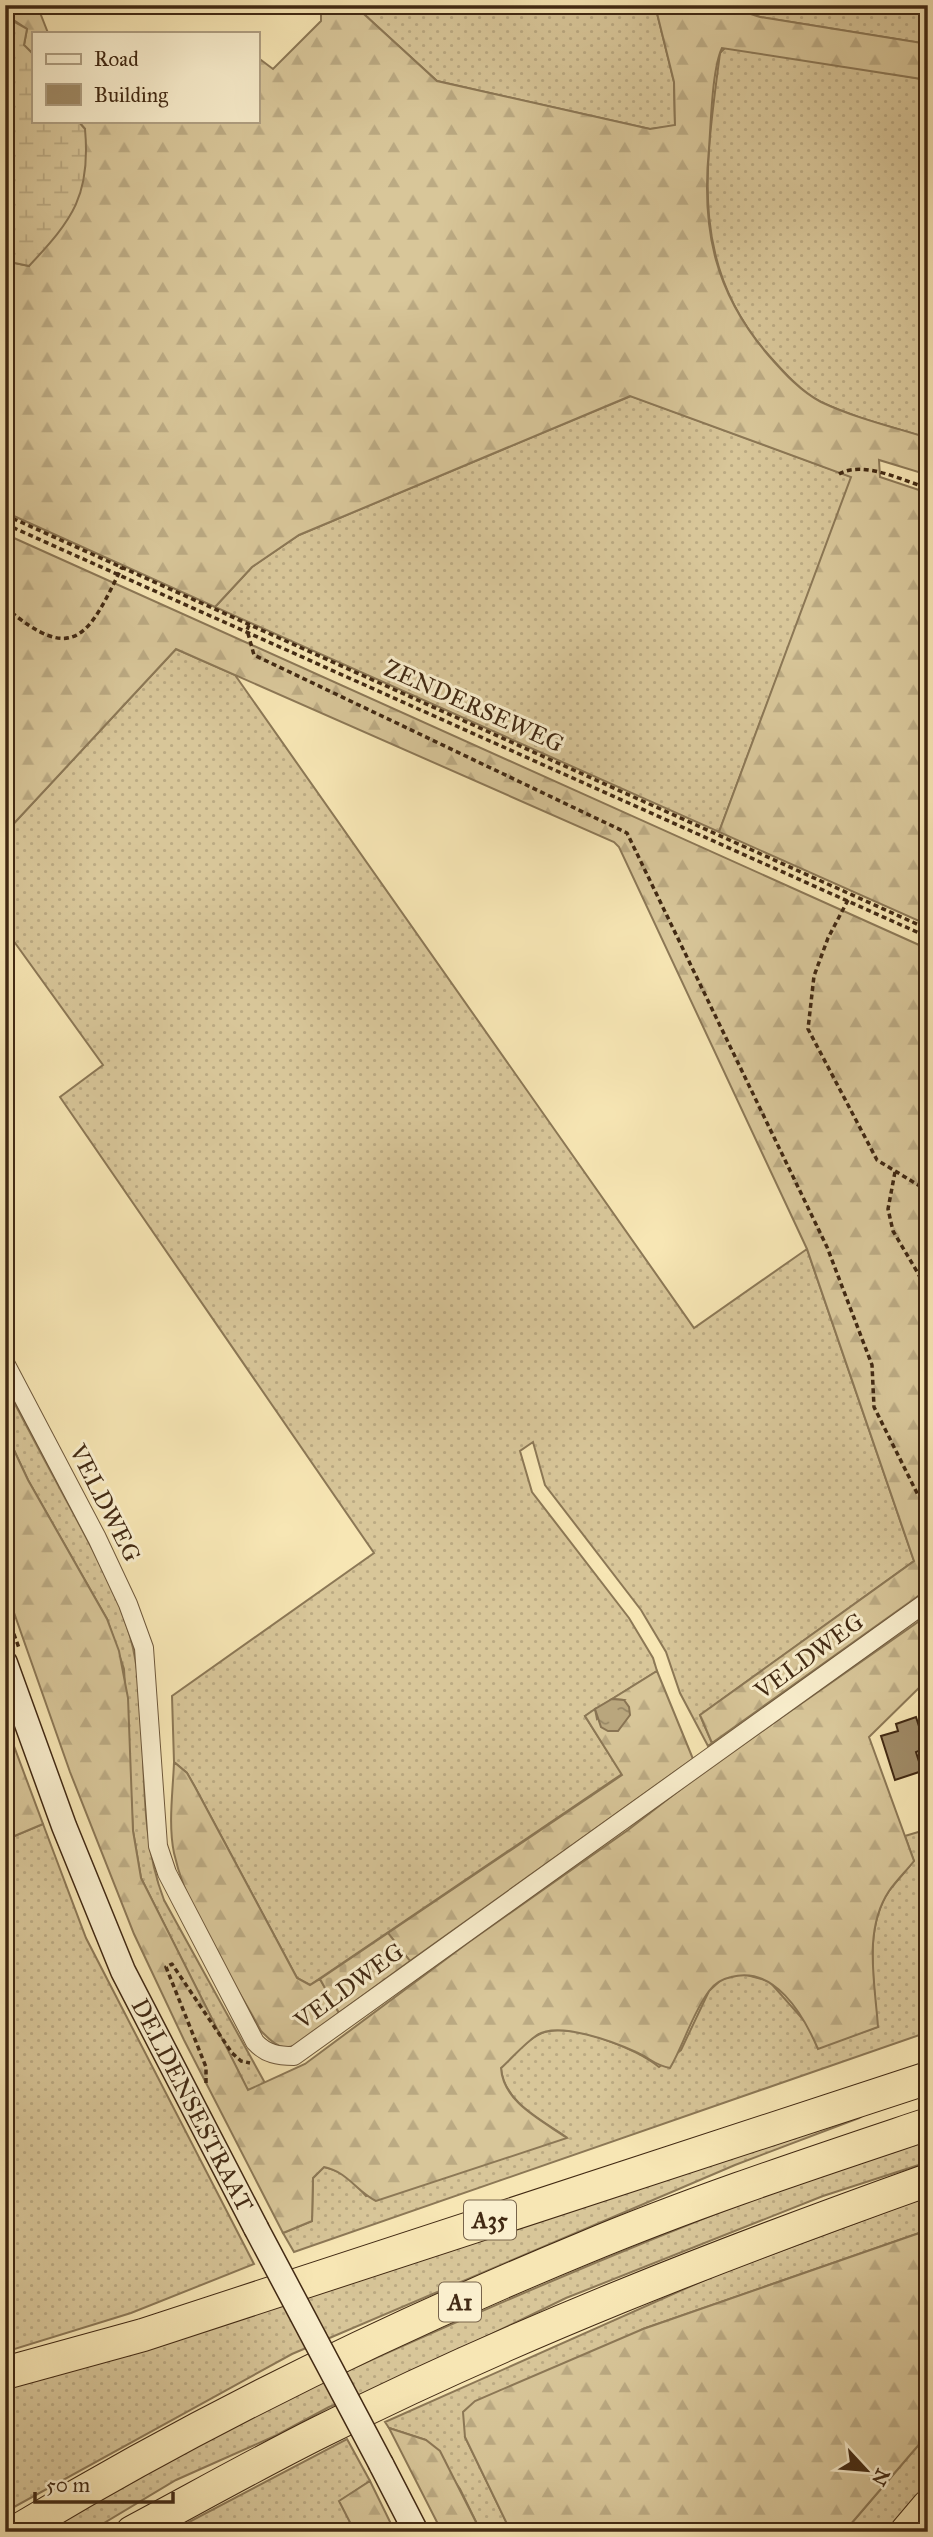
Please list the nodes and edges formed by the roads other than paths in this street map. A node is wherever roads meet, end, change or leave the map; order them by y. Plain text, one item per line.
1 (5, 1363) edge
2 (928, 1601) edge
3 (14, 1661) edge
4 (928, 2057) edge
5 (928, 2078) edge
6 (837, 2106) junction
7 (928, 2124) edge
8 (928, 2180) edge
9 (5, 2373) edge
10 (928, 2506) edge
11 (15, 2532) edge
12 (132, 2532) edge
13 (416, 2532) edge
14 (906, 2532) edge

1 - 2 street, VELDWEG
3 - 13 street, DELDENSESTRAAT, bridge
4 - 6 highway, A35
5 - 6 highway, A35
6 - 9 highway, A35
7 - 11 highway, A1
8 - 12 highway, A1
10 - 14 highway

